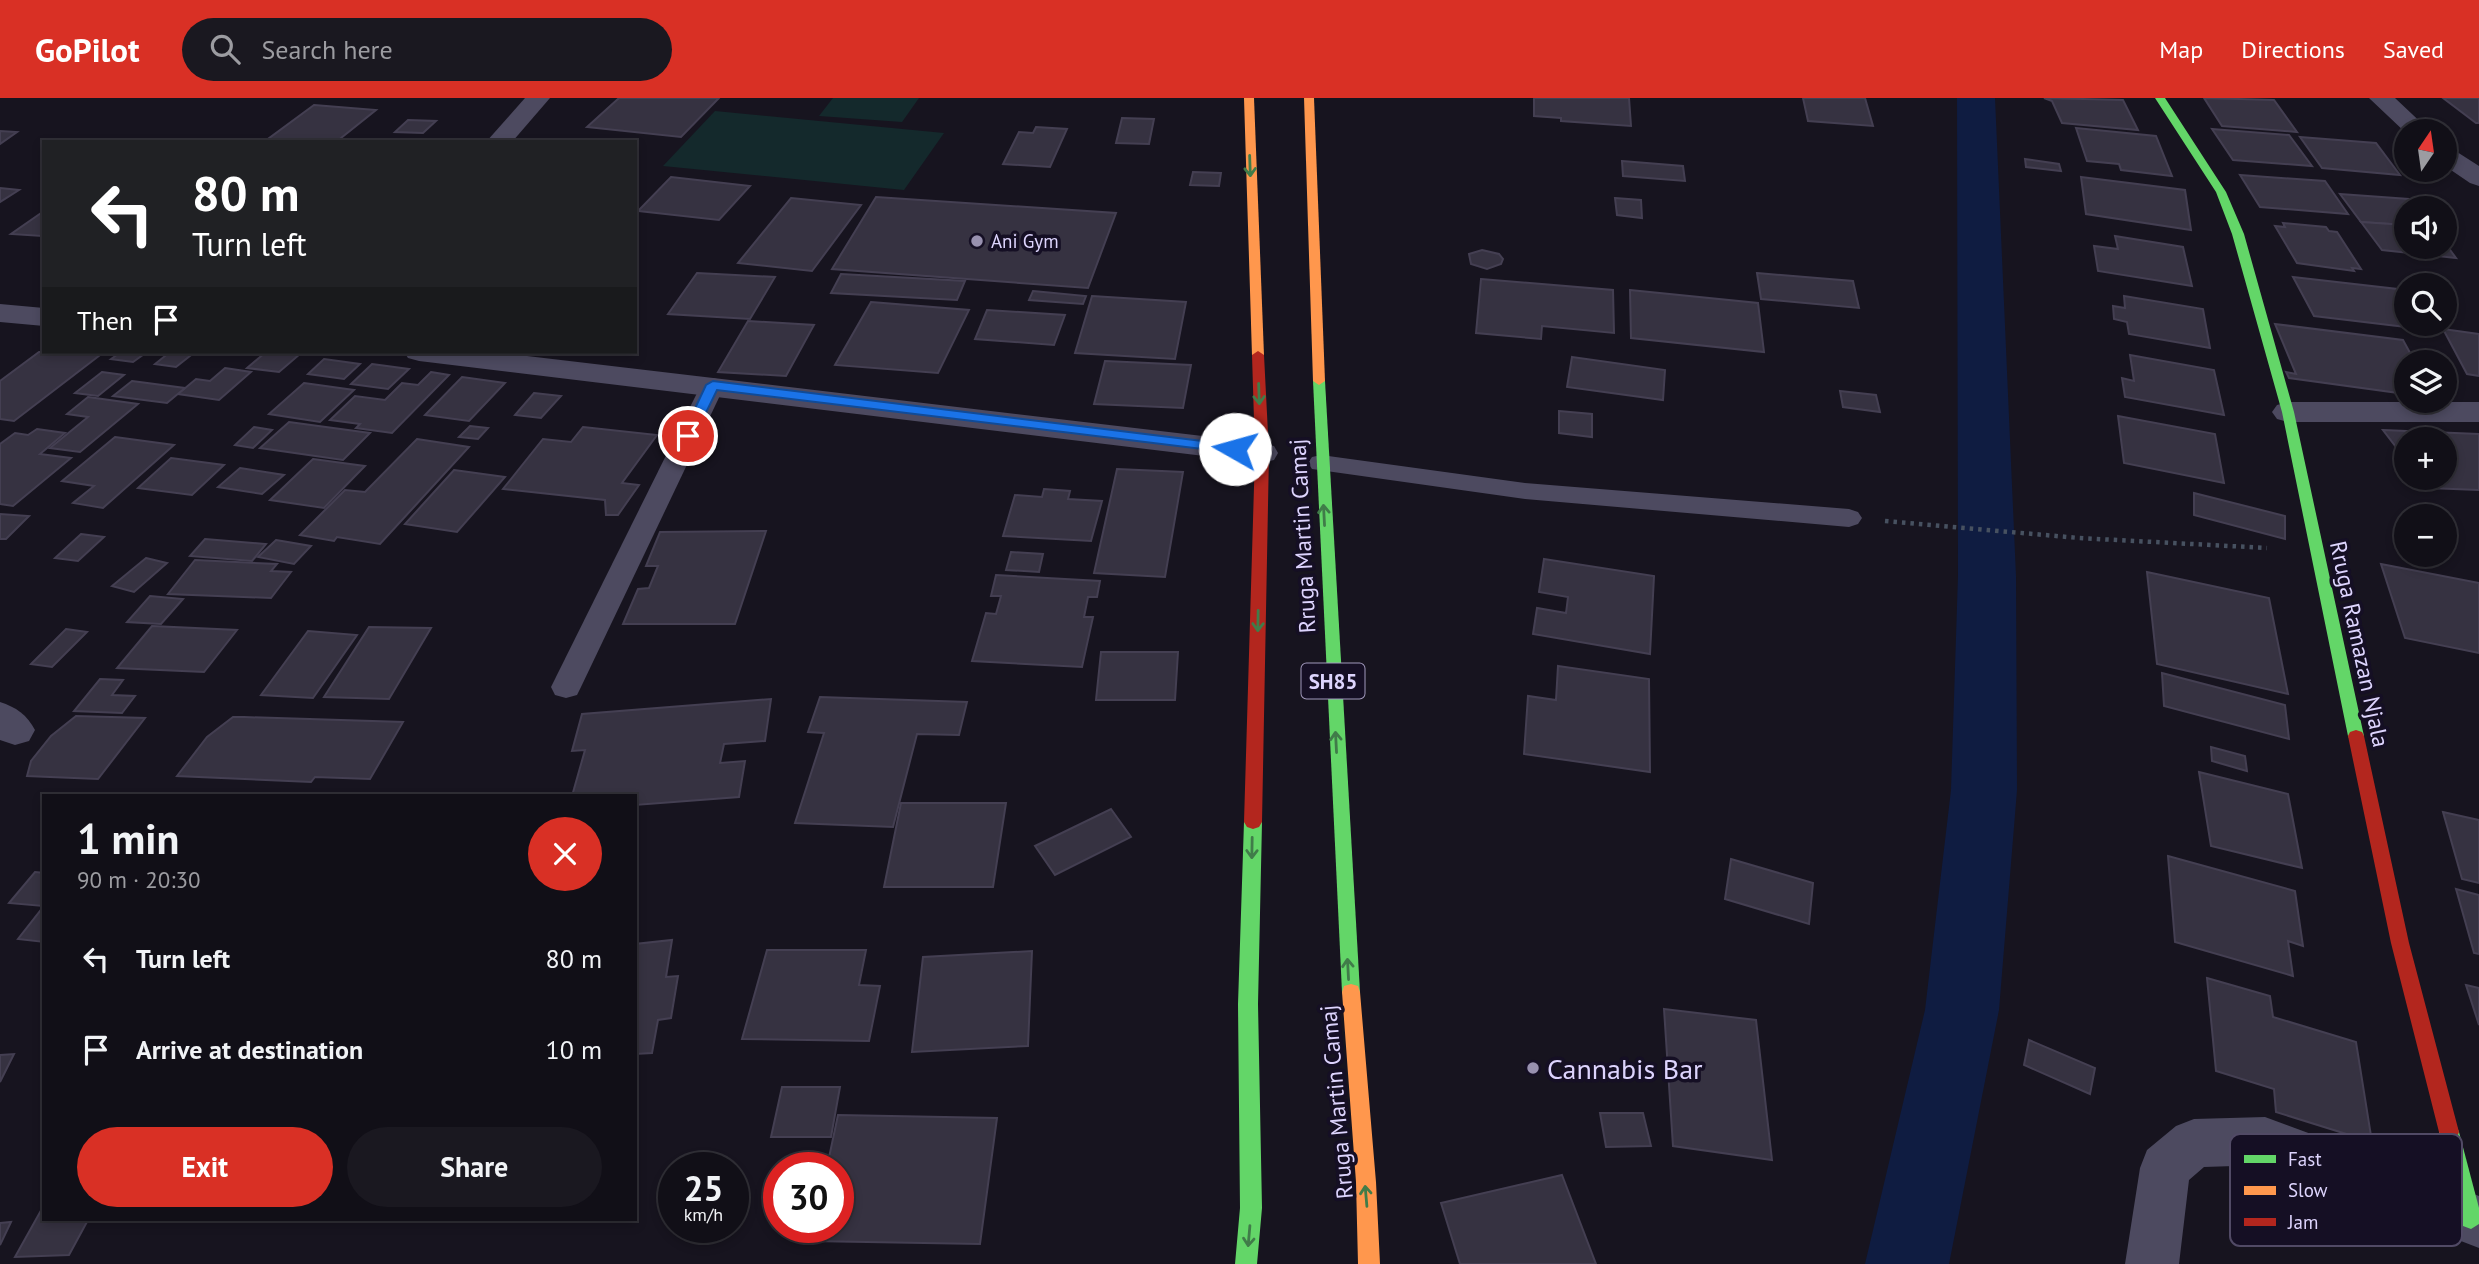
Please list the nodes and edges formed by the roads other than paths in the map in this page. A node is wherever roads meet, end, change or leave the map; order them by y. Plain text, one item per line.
1 (538, 98) edge
2 (1249, 98) edge
3 (1309, 98) edge
4 (2160, 98) edge
5 (2381, 98) edge
6 (2405, 119) edge
7 (500, 140) edge
8 (2457, 163) edge
9 (2479, 178) edge
10 (0, 313) edge
11 (42, 317) edge
12 (437, 354) edge
13 (713, 385) junction
14 (2288, 412) junction
15 (2479, 412) edge
16 (1262, 453) junction
17 (1321, 463) junction
18 (1849, 518) road end
19 (566, 687) dead end
20 (2452, 1134) edge
21 (2230, 1142) edge
22 (2462, 1172) edge
23 (2475, 1220) edge
24 (1246, 1264) edge
25 (1369, 1264) edge
26 (2152, 1264) edge

1 - 7 street
2 -> 16 main road, Rruga Martin Camaj
3 - 17 main road, Rruga Martin Camaj / SH85
4 - 14 main road, Rruga Ramazan Njala
5 - 6 street
8 - 9 street
10 - 11 street
12 - 13 street
13 - 16 street
13 - 19 lane
14 - 15 street
14 - 20 main road, Rruga Ramazan Njala
16 -> 24 main road, Rruga Martin Camaj
17 - 18 lane
25 -> 17 main road, Rruga Martin Camaj / SH85
21 - 26 street
22 - 23 main road, Rruga Ramazan Njala

